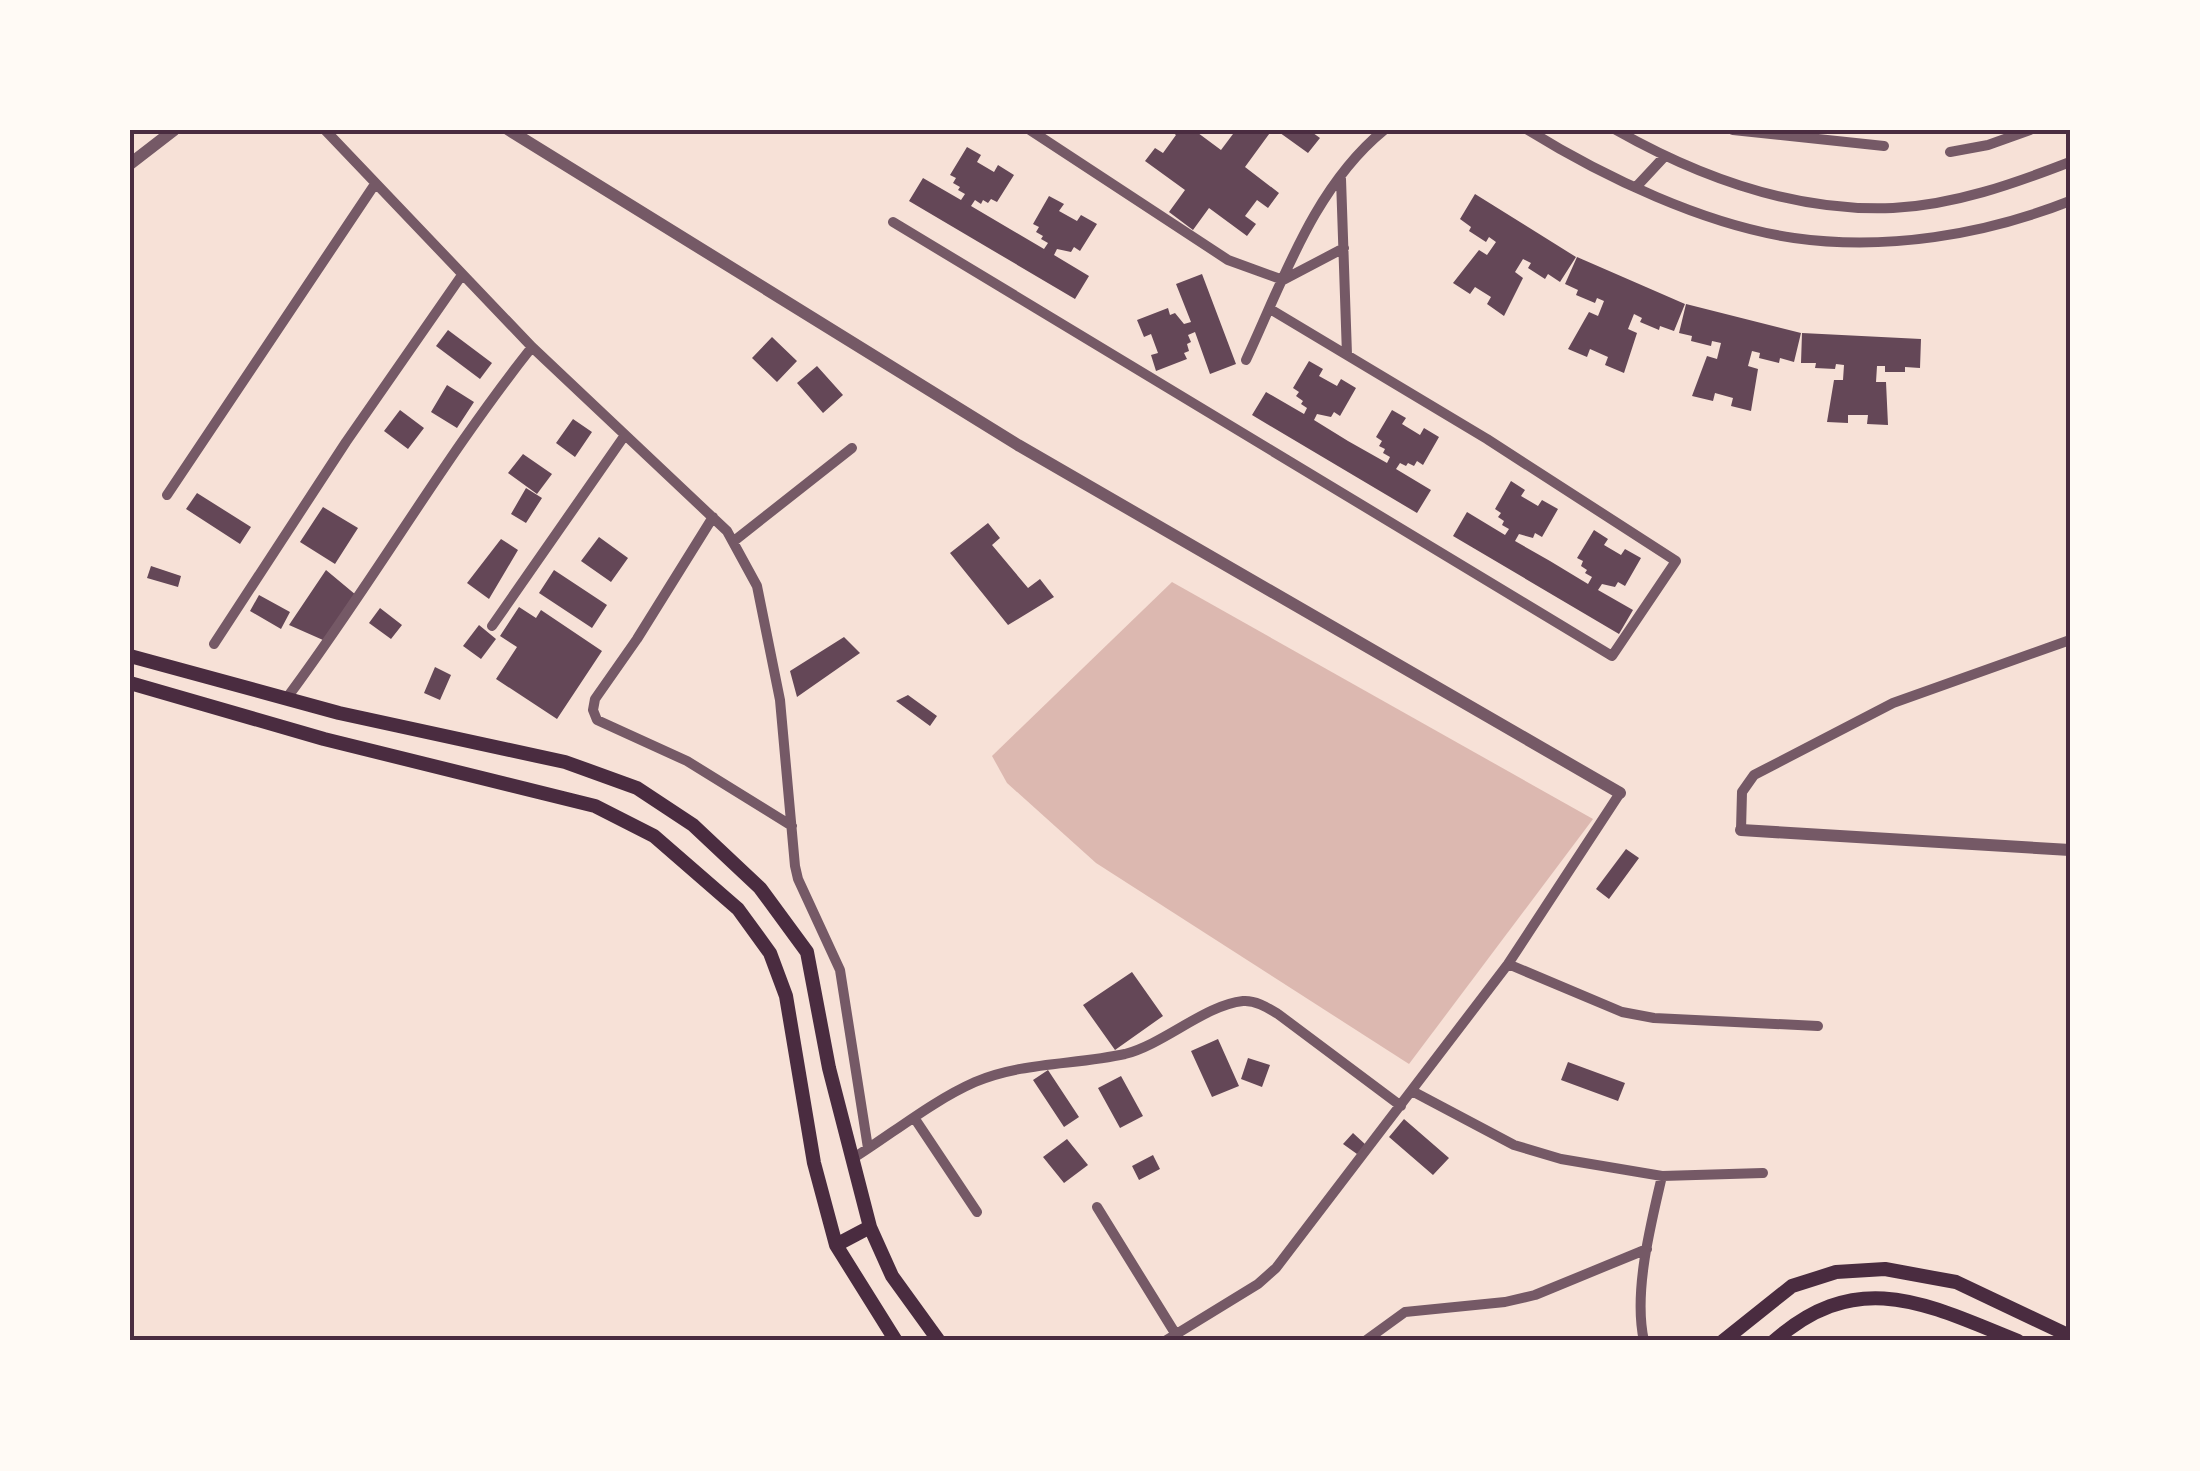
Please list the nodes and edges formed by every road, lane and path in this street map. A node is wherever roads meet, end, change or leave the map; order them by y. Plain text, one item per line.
1 (174, 130) edge
2 (325, 130) edge
3 (509, 130) edge
4 (1030, 130) edge
5 (1384, 130) edge
6 (1528, 130) edge
7 (1616, 130) edge
8 (1733, 130) edge
9 (2030, 130) edge
10 (1884, 146) dead end
11 (1950, 152) dead end
12 (1664, 157) junction
13 (2070, 162) edge
14 (130, 164) edge
15 (1341, 178) junction
16 (374, 184) junction
17 (1637, 186) junction
18 (2070, 201) edge
19 (893, 222) dead end
20 (1344, 248) junction
21 (462, 274) junction
22 (1284, 280) junction
23 (1270, 309) junction
24 (532, 347) junction
25 (1346, 355) junction
26 (1246, 360) dead end
27 (626, 435) junction
28 (852, 448) dead end
29 (167, 495) dead end
30 (713, 517) junction
31 (734, 541) junction
32 (492, 626) dead end
33 (2070, 640) edge
34 (214, 644) dead end
35 (130, 656) edge
36 (130, 683) edge
37 (286, 699) junction
38 (1620, 794) joint
39 (792, 826) junction
40 (1741, 830) joint
41 (2070, 850) edge
42 (1508, 964) junction
43 (1818, 1026) dead end
44 (1412, 1091) junction
45 (1400, 1106) junction
46 (915, 1119) junction
47 (868, 1148) junction
48 (852, 1159) junction
49 (1763, 1173) dead end
50 (1662, 1176) junction
51 (1098, 1207) dead end
52 (977, 1212) dead end
53 (870, 1227) junction
54 (836, 1245) junction
55 (1647, 1249) junction
56 (1175, 1333) junction
57 (2070, 1336) edge
58 (896, 1341) edge
59 (938, 1341) edge
60 (1165, 1341) edge
61 (1365, 1341) edge
62 (1644, 1341) edge
63 (1723, 1341) edge
64 (1774, 1341) edge
65 (2018, 1341) edge

1 - 14 street
2 - 16 street
3 - 38 street
4 - 22 street
5 - 15 street
6 - 17 street
7 - 12 street
8 - 10 street
9 - 11 street
12 - 13 street
12 - 17 street
15 - 20 street
15 - 22 street
16 - 21 street
16 - 29 street
17 - 18 street
19 - 25 street
20 - 22 street
20 - 25 street
21 - 24 street
21 - 34 street
22 - 23 street
23 - 25 street
23 - 26 street
24 - 27 street
24 - 37 street
27 - 30 street
27 - 32 street
28 - 31 street
30 - 31 street
30 - 39 street
31 - 39 street
33 - 40 street
35 - 37 main road
36 - 54 main road
37 - 48 main road
38 - 42 street
39 - 47 street
40 - 41 street
42 - 43 street
42 - 44 street
44 - 45 street
44 - 50 street
45 - 46 street
45 - 56 street
46 - 47 street
46 - 52 street
47 - 48 street
48 - 53 main road
49 - 50 street
50 - 55 street
51 - 56 street
53 - 54 main road
53 - 59 main road
54 - 58 main road
55 - 61 street
55 - 62 street
56 - 60 street
57 - 63 main road
64 - 65 main road

